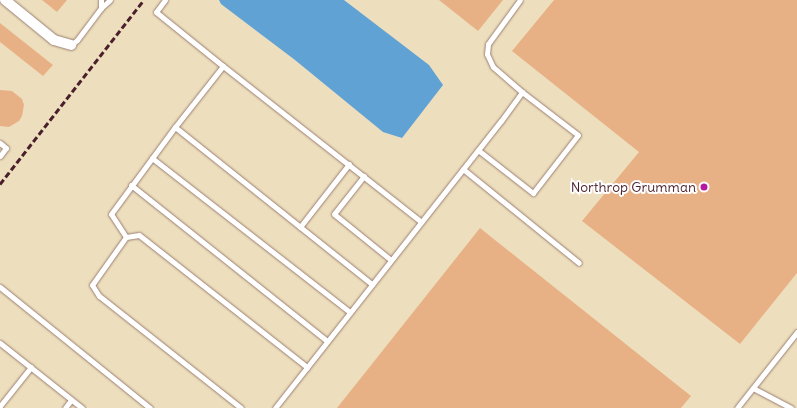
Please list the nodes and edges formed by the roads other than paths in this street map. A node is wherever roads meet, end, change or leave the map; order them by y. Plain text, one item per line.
1 (5, 0) edge
2 (101, 0) edge
3 (110, 0) edge
4 (165, 0) edge
5 (520, 0) edge
6 (101, 8) junction
7 (71, 45) joint
8 (223, 66) junction
9 (522, 92) junction
10 (175, 127) junction
11 (0, 143) edge
12 (478, 150) junction
13 (0, 156) edge
14 (152, 158) junction
15 (349, 164) junction
16 (463, 169) junction
17 (364, 176) junction
18 (131, 185) junction
19 (421, 222) junction
20 (300, 227) junction
21 (126, 237) junction
22 (391, 260) junction
23 (579, 263) dead end
24 (372, 284) junction
25 (0, 286) edge
26 (350, 312) junction
27 (797, 332) edge
28 (327, 342) junction
29 (0, 343) edge
30 (31, 367) junction
31 (307, 367) junction
32 (753, 388) junction
33 (71, 400) junction
34 (0, 406) edge
35 (65, 408) edge
36 (82, 408) edge
37 (150, 408) edge
38 (241, 408) edge
39 (274, 408) edge
40 (737, 408) edge
41 (791, 408) edge

1 - 7 street
2 - 6 lane
3 - 6 lane
4 - 8 lane
5 - 9 lane
6 - 7 lane
8 - 10 lane
8 - 15 lane
9 - 12 lane
9 - 12 lane
10 - 14 lane
10 - 20 lane
11 - 13 lane
12 - 16 lane
14 - 18 lane
14 - 26 lane
15 - 17 lane
15 - 20 lane
16 - 19 lane
16 - 23 lane
17 - 19 lane
17 - 22 lane
18 - 21 lane
18 - 28 lane
19 - 22 lane
20 - 24 lane
21 - 31 lane
21 - 38 lane
22 - 24 lane
24 - 26 lane
25 - 37 lane
26 - 28 lane
27 - 32 lane
28 - 31 lane
29 - 30 lane
30 - 33 lane
30 - 34 lane
31 - 39 lane
32 - 40 lane
32 - 41 lane
33 - 35 lane
33 - 36 lane

